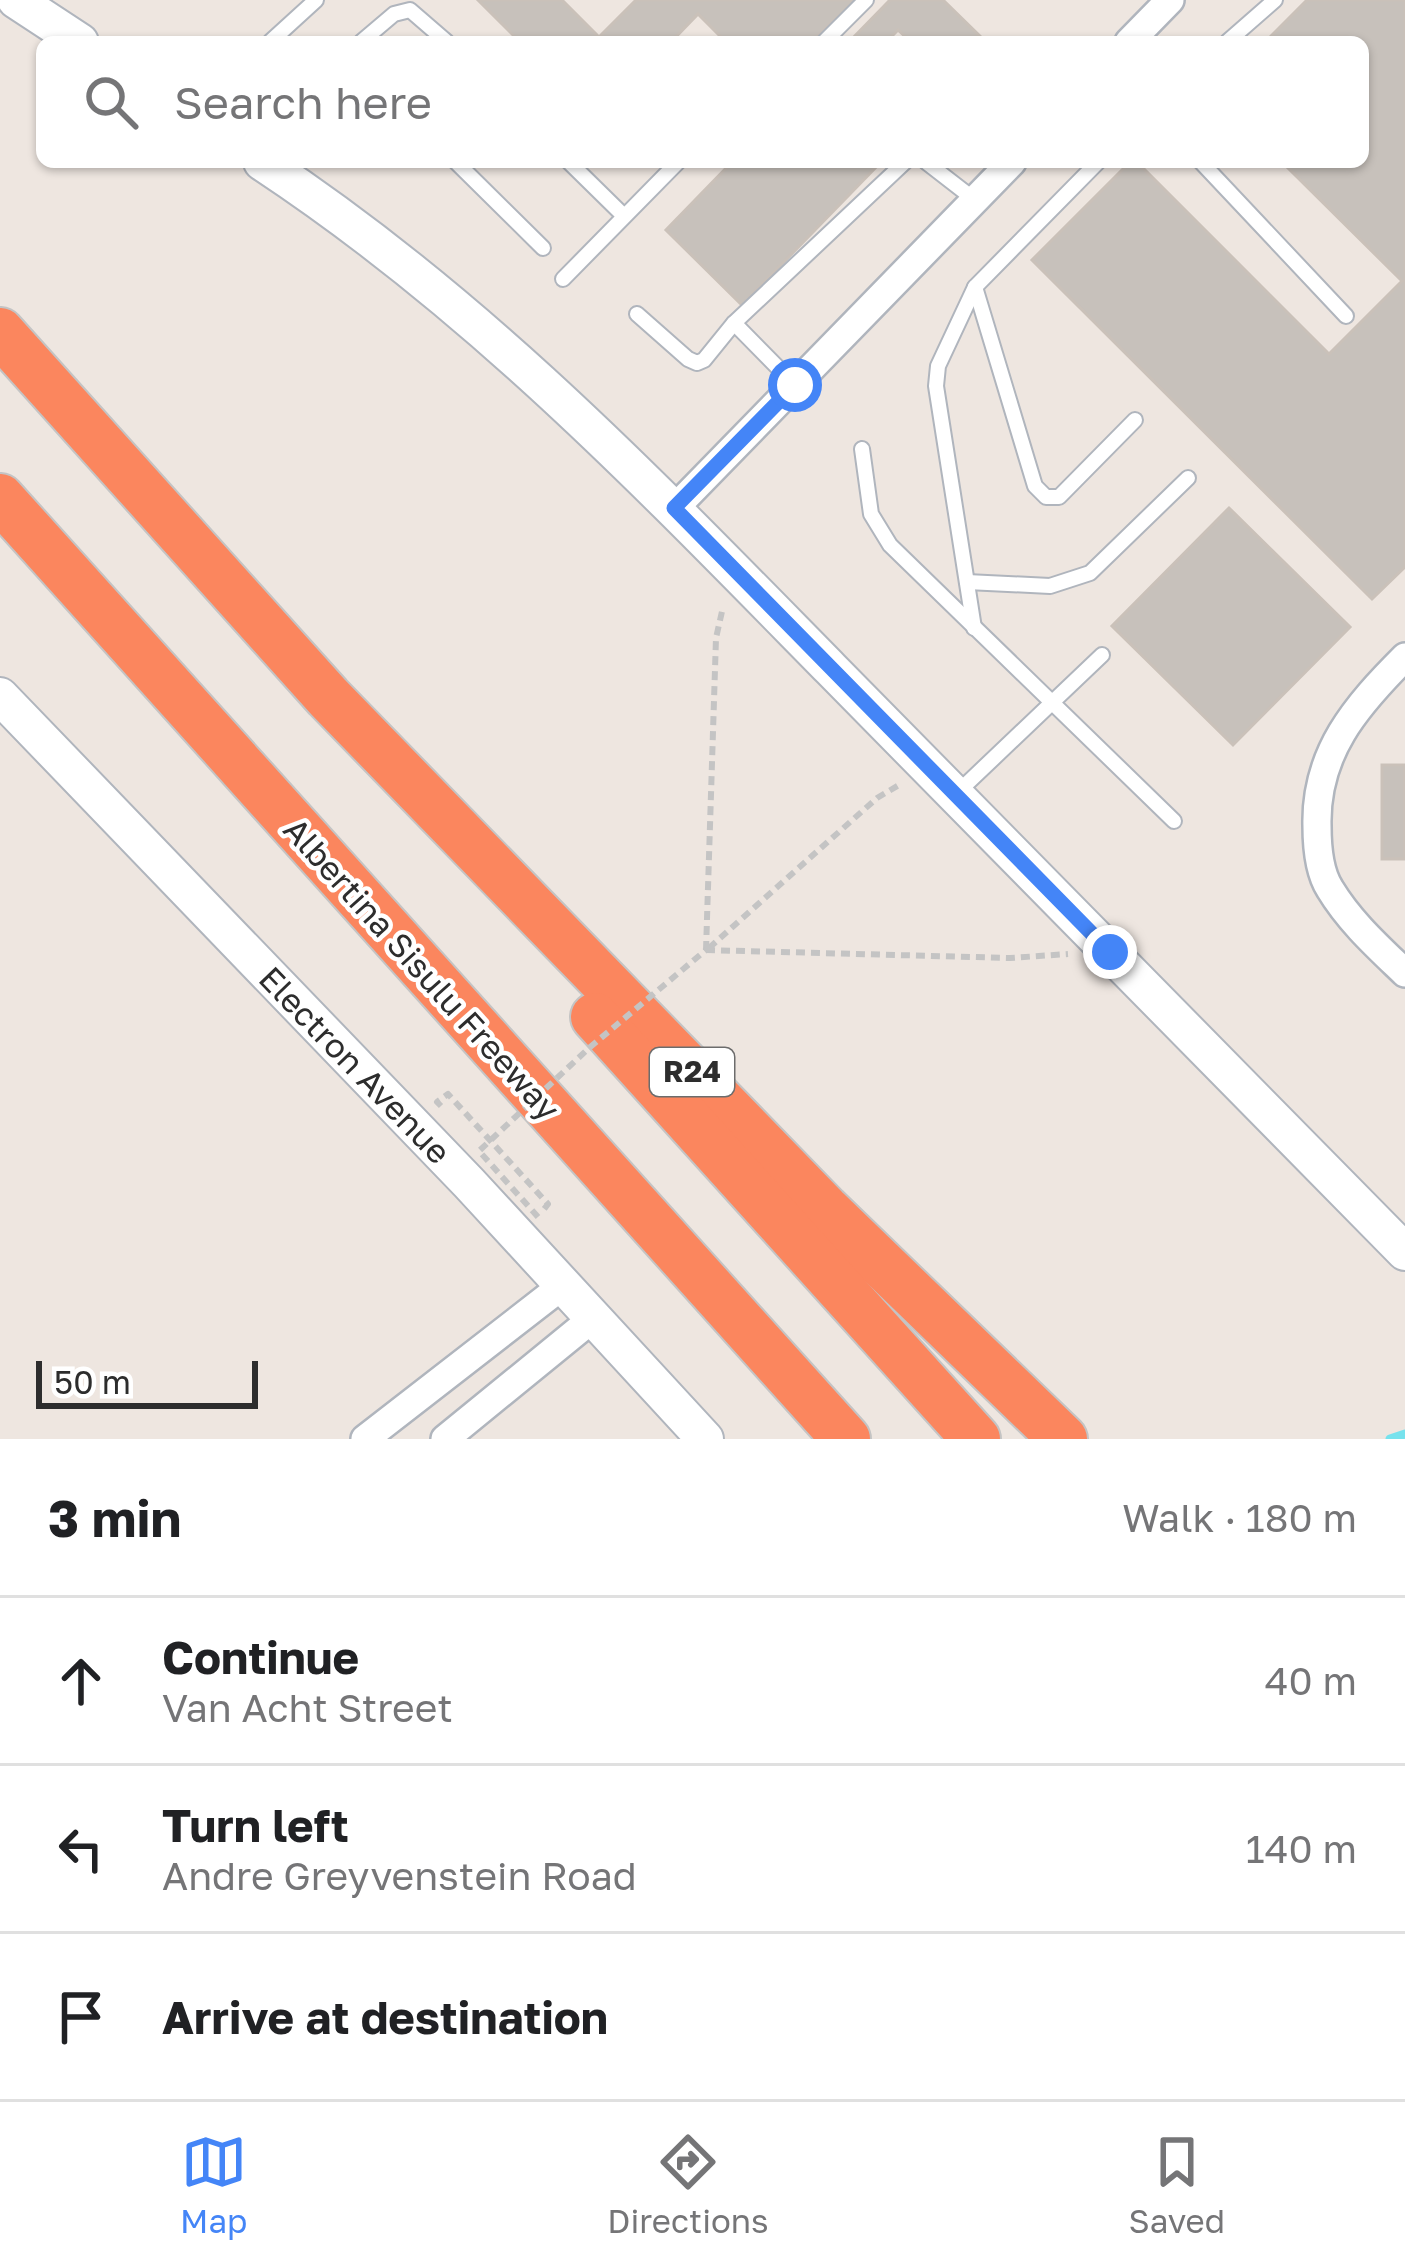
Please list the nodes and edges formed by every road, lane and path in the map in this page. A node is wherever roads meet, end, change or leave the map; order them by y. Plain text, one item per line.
1 (16, 0) edge
2 (316, 0) edge
3 (866, 0) edge
4 (1170, 0) edge
5 (1275, 0) edge
6 (415, 5) edge
7 (71, 36) edge
8 (277, 36) edge
9 (368, 36) edge
10 (438, 36) edge
11 (830, 36) edge
12 (1135, 36) edge
13 (1234, 36) edge
14 (270, 168) edge
15 (462, 168) edge
16 (575, 168) edge
17 (672, 168) edge
18 (899, 168) edge
19 (934, 168) edge
20 (1006, 168) edge
21 (1092, 168) edge
22 (1207, 168) edge
23 (975, 200) junction
24 (624, 217) junction
25 (543, 248) dead end
26 (562, 279) dead end
27 (975, 286) junction
28 (637, 314) dead end
29 (1346, 316) dead end
30 (734, 323) junction
31 (0, 332) edge
32 (795, 385) junction
33 (1135, 420) dead end
34 (862, 449) dead end
35 (1188, 478) dead end
36 (0, 498) edge
37 (674, 508) junction
38 (731, 568) junction
39 (967, 582) junction
40 (974, 628) junction
41 (1102, 656) dead end
42 (1405, 658) edge
43 (0, 697) edge
44 (328, 697) junction
45 (1051, 702) junction
46 (928, 767) junction
47 (957, 793) junction
48 (1174, 821) dead end
49 (706, 950) junction
50 (1110, 952) junction
51 (1405, 974) edge
52 (451, 1118) dead end
53 (1405, 1252) edge
54 (562, 1286) junction
55 (592, 1319) junction
56 (365, 1439) edge
57 (445, 1439) edge
58 (705, 1439) edge
59 (845, 1439) edge
60 (976, 1439) edge
61 (1063, 1439) edge

1 - 7 main road
2 - 8 lane
3 - 11 lane
4 - 12 street
5 - 13 lane
6 - 9 lane
6 - 10 lane
14 - 37 main road
15 - 25 lane
16 - 24 lane
17 - 24 lane
18 - 30 lane
19 - 23 lane
20 - 23 street
21 - 27 lane
22 - 29 lane
23 - 32 street
24 - 26 lane
27 - 33 lane
27 - 39 lane
28 - 30 lane
30 - 32 lane
31 - 44 highway, R24
32 - 37 street
34 - 40 lane
35 - 39 lane
36 - 59 highway, Albertina Sisulu Freeway
37 - 38 main road
38 - 46 main road
38 - 49 path
39 - 40 lane
40 - 45 lane
41 - 45 lane
42 - 51 street
43 - 54 main road, Electron Avenue
44 - 60 highway
44 - 61 highway, R24
45 - 47 lane
45 - 48 lane
46 - 47 main road
46 - 49 path
47 - 50 main road
49 - 50 path
49 - 52 path, bridge
50 - 53 main road
54 - 55 main road, Electron Avenue
54 - 56 street
55 - 57 street
55 - 58 main road, Electron Avenue

